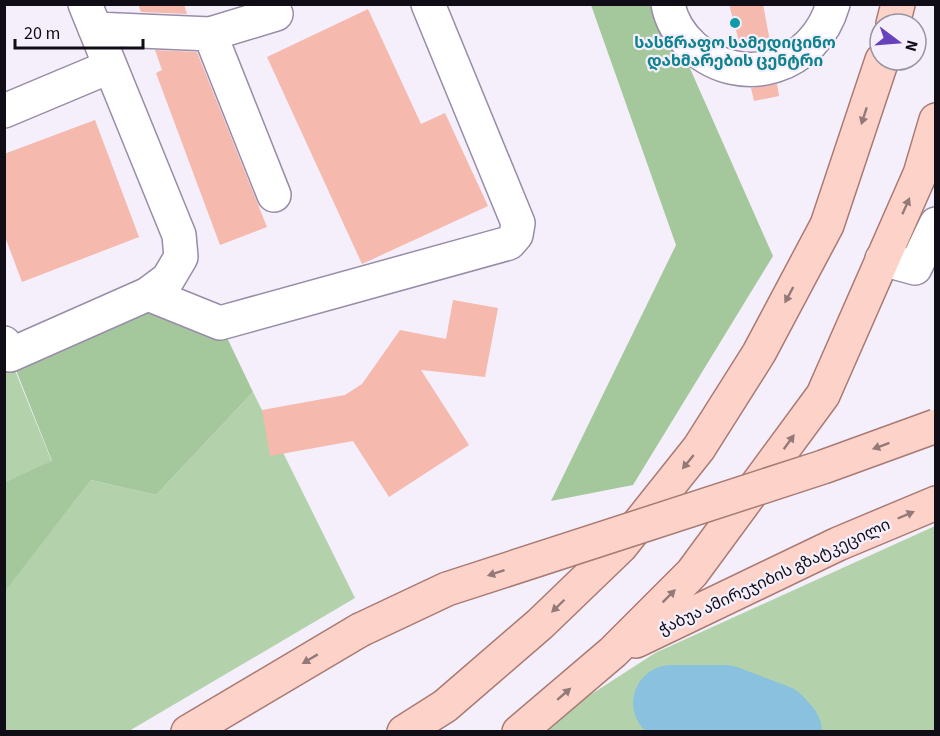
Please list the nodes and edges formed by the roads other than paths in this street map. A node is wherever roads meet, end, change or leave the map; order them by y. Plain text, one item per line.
1 (428, 4) edge
2 (668, 4) edge
3 (833, 4) edge
4 (276, 14) dead end
5 (90, 17) edge
6 (210, 34) junction
7 (109, 67) junction
8 (878, 72) edge
9 (4, 111) edge
10 (936, 120) edge
11 (274, 195) dead end
12 (936, 224) edge
13 (882, 259) junction
14 (148, 294) junction
15 (7, 349) edge
16 (936, 426) edge
17 (936, 503) edge
18 (613, 652) junction
19 (188, 732) edge
20 (404, 732) edge
21 (519, 732) edge

1 - 14 lane
2 - 3 lane
4 - 6 lane
5 - 6 lane
5 - 7 lane
6 - 11 lane
7 - 9 lane
7 - 14 lane
8 -> 20 main road
13 -> 10 main road, ჭაბუა ამირეჯიბის გზატკეცილი
12 - 13 lane
18 -> 13 main road, ჭაბუა ამირეჯიბის გზატკეცილი
14 - 15 lane
16 -> 19 main road, bridge
18 -> 17 main road, ჭაბუა ამირეჯიბის გზატკეცილი
21 -> 18 main road, ჭაბუა ამირეჯიბის გზატკეცილი

